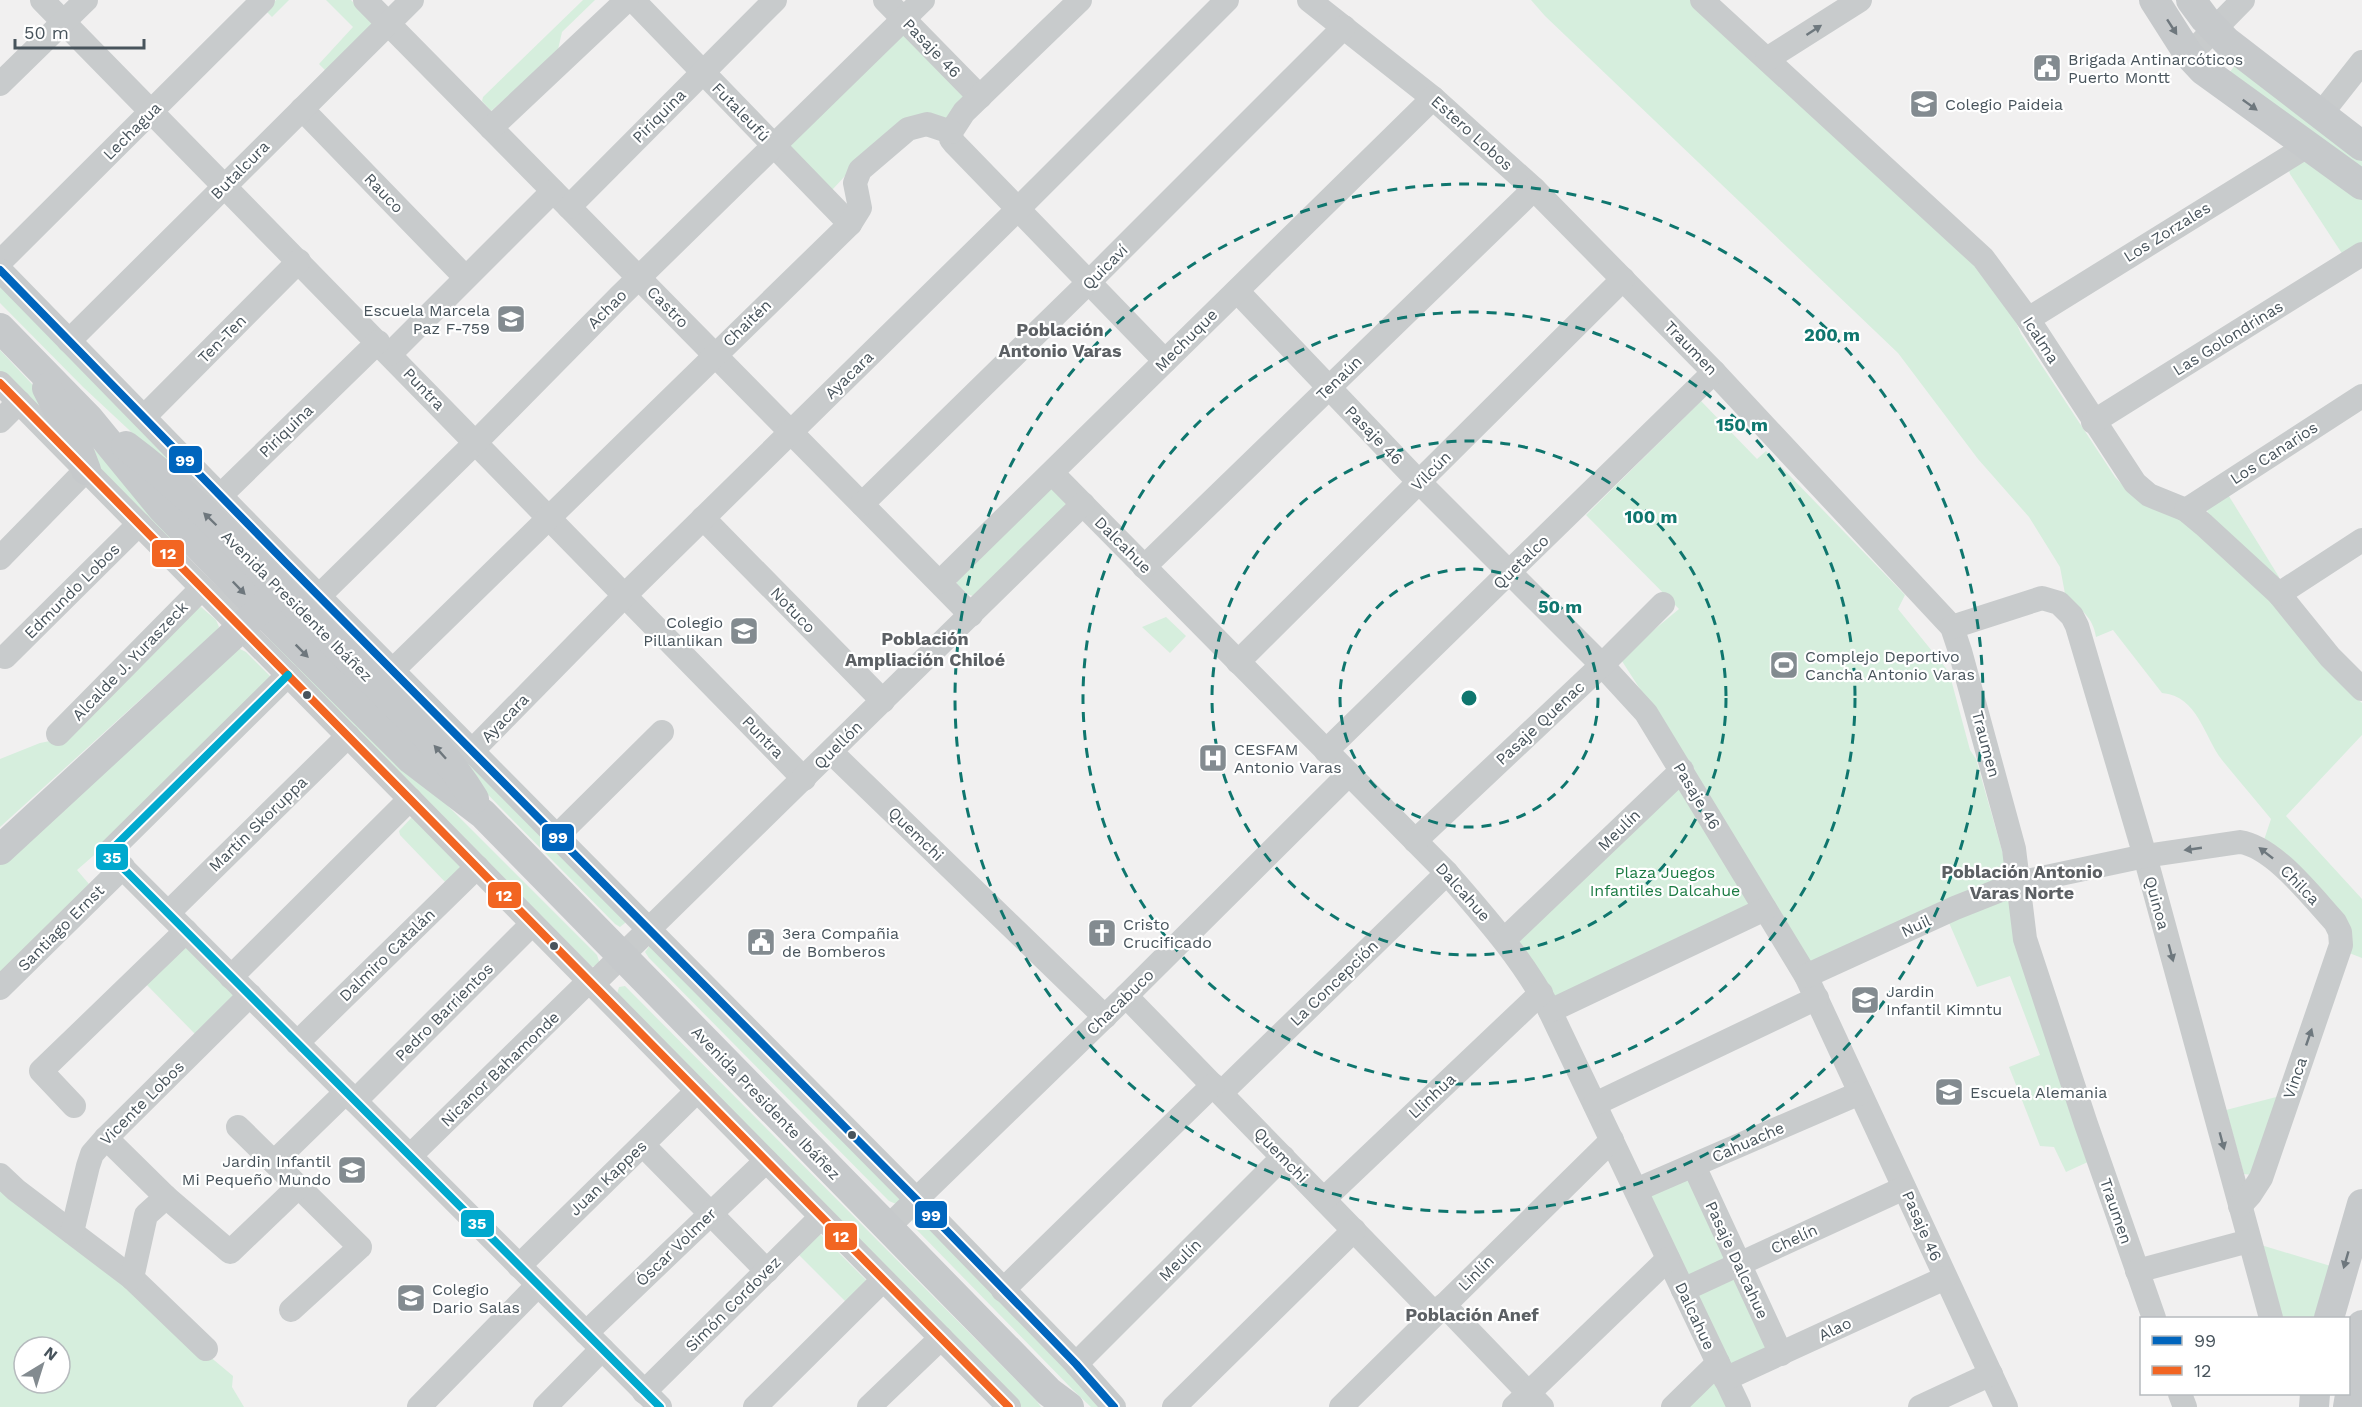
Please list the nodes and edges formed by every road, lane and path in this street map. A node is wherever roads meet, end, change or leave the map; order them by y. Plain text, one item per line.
1 (42, 0) edge
2 (86, 0) edge
3 (263, 0) edge
4 (365, 0) edge
5 (412, 0) edge
6 (627, 0) edge
7 (633, 0) edge
8 (776, 0) edge
9 (885, 0) edge
10 (923, 0) edge
11 (1080, 0) edge
12 (1227, 0) edge
13 (1702, 0) edge
14 (1860, 0) edge
15 (2154, 0) edge
16 (2191, 0) edge
17 (2243, 0) edge
18 (1321, 3) edge
19 (903, 19) junction
20 (64, 22) junction
21 (388, 24) junction
22 (1344, 27) junction
23 (2214, 30) junction
24 (2189, 55) junction
25 (1767, 59) junction
26 (2362, 62) edge
27 (703, 72) junction
28 (0, 84) edge
29 (980, 97) junction
30 (1433, 98) junction
31 (302, 109) junction
32 (152, 111) junction
33 (2321, 114) junction
34 (491, 128) junction
35 (951, 132) junction
36 (775, 146) junction
37 (2307, 146) junction
38 (2362, 146) edge
39 (2362, 185) edge
40 (225, 186) junction
41 (1534, 189) junction
42 (561, 199) junction
43 (1018, 209) junction
44 (850, 224) junction
45 (2362, 254) edge
46 (299, 261) junction
47 (0, 262) edge
48 (0, 270) edge
49 (465, 278) junction
50 (639, 278) junction
51 (1623, 279) junction
52 (1089, 282) junction
53 (1237, 291) junction
54 (2028, 319) junction
55 (0, 328) edge
56 (69, 341) junction
57 (384, 348) junction
58 (715, 354) junction
59 (1165, 361) junction
60 (33, 362) junction
61 (1714, 372) junction
62 (0, 382) edge
63 (1329, 388) junction
64 (2362, 396) edge
65 (19, 402) junction
66 (144, 417) junction
67 (0, 421) edge
68 (2093, 422) junction
69 (791, 432) junction
70 (476, 442) junction
71 (86, 470) junction
72 (1052, 473) junction
73 (1419, 482) junction
74 (220, 496) junction
75 (862, 504) junction
76 (1083, 504) junction
77 (2186, 510) junction
78 (549, 516) junction
79 (703, 518) junction
80 (139, 525) junction
81 (2362, 540) edge
82 (0, 558) edge
83 (1144, 567) junction
84 (1510, 573) junction
85 (940, 582) junction
86 (202, 588) junction
87 (626, 594) junction
88 (2278, 594) junction
89 (320, 596) junction
90 (1663, 604) dead end
91 (261, 610) junction
92 (971, 615) junction
93 (1952, 627) junction
94 (5, 657) dead end
95 (1238, 662) junction
96 (1602, 664) junction
97 (393, 670) junction
98 (288, 675) junction
99 (2362, 689) edge
100 (883, 701) junction
101 (662, 732) dead end
102 (58, 734) dead end
103 (348, 736) junction
104 (472, 751) junction
105 (1326, 751) junction
106 (831, 752) junction
107 (1682, 770) junction
108 (1349, 774) junction
109 (804, 779) junction
110 (410, 799) junction
111 (556, 836) junction
112 (1415, 841) junction
113 (2240, 842) joint
114 (0, 850) edge
115 (2145, 856) junction
116 (116, 860) junction
117 (477, 867) junction
118 (1447, 873) junction
119 (2019, 883) junction
120 (1765, 909) junction
121 (168, 913) junction
122 (532, 924) junction
123 (650, 929) junction
124 (186, 931) junction
125 (1504, 939) junction
126 (2341, 945) joint
127 (622, 956) junction
128 (1806, 976) junction
129 (231, 977) junction
130 (591, 983) junction
131 (0, 988) edge
132 (250, 995) junction
133 (1126, 996) junction
134 (1817, 998) junction
135 (1546, 1002) junction
136 (1105, 1017) junction
137 (297, 1043) junction
138 (1217, 1089) junction
139 (697, 1091) junction
140 (1860, 1093) junction
141 (351, 1097) junction
142 (1595, 1104) junction
143 (74, 1106) dead end
144 (238, 1127) dead end
145 (106, 1138) junction
146 (1612, 1140) junction
147 (643, 1145) junction
148 (410, 1156) junction
149 (1283, 1157) junction
150 (766, 1161) junction
151 (274, 1162) junction
152 (1694, 1166) junction
153 (0, 1174) edge
154 (299, 1186) junction
155 (1904, 1188) junction
156 (1636, 1190) junction
157 (166, 1197) junction
158 (916, 1199) junction
159 (1324, 1199) junction
160 (2362, 1204) edge
161 (2240, 1206) junction
162 (711, 1214) junction
163 (821, 1217) junction
164 (888, 1227) junction
165 (1354, 1230) junction
166 (72, 1232) junction
167 (2249, 1241) junction
168 (1668, 1259) junction
169 (1739, 1264) junction
170 (519, 1266) junction
171 (767, 1271) junction
172 (2137, 1271) junction
173 (132, 1278) junction
174 (1945, 1278) junction
175 (883, 1280) junction
176 (538, 1285) junction
177 (1003, 1290) junction
178 (1683, 1290) junction
179 (291, 1310) dead end
180 (1440, 1310) junction
181 (2154, 1317) edge
182 (2271, 1317) edge
183 (2329, 1317) edge
184 (2362, 1323) edge
185 (2350, 1337) edge
186 (941, 1338) junction
187 (594, 1341) junction
188 (206, 1349) dead end
189 (1781, 1354) junction
190 (1076, 1364) junction
191 (1722, 1371) junction
192 (1991, 1374) junction
193 (652, 1399) edge
194 (1059, 1402) edge
195 (1528, 1402) edge
196 (998, 1403) edge
197 (419, 1407) edge
198 (544, 1407) edge
199 (755, 1407) edge
200 (869, 1407) edge
201 (1114, 1407) edge
202 (1174, 1407) edge
203 (1341, 1407) edge
204 (1673, 1407) edge
205 (1739, 1407) edge
206 (1920, 1407) edge
207 (2006, 1407) edge
208 (2348, 1407) edge

1 - 20 street, Puntra
2 - 20 street
3 - 32 street, Lechagua
4 - 21 street, Castro
5 - 21 street, Butalcura
6 - 34 street
7 - 27 street, Futaleufú
8 - 27 street, Piriquina
9 - 19 street, Pasaje 46
10 - 19 street, Achao
11 - 29 street
12 - 43 street, Ayacara
13 - 25 street, Icalma
25 -> 14 street
15 -> 24 main road
16 - 23 main road
17 - 23 street
18 - 22 street, Estero Lobos
19 - 29 street, Pasaje 46
19 - 36 street, Achao
20 - 28 street
20 - 32 street, Puntra
21 - 31 street, Butalcura
21 - 34 street, Castro
22 - 30 street, Estero Lobos
22 - 52 street, Quicaví
23 - 24 street
23 - 33 main road
24 -> 37 main road
25 - 54 street, Icalma
26 - 33 street
27 - 36 street, Futaleufú
27 - 42 street, Piriquina
29 - 35 street
30 - 41 street, Estero Lobos
30 - 53 street, Mechuque
31 - 40 street, Butalcura
31 - 49 street, Rauco
32 - 40 street, Puntra
32 - 47 street, Lechagua
33 - 38 main road
34 - 42 street, Castro
35 - 43 street
35 - 44 street, Chaitén
36 - 44 street, Futaleufú
36 - 50 street, Achao
37 - 39 main road
37 - 54 street, Los Zorzales
40 - 46 street, Puntra
40 - 56 street, Butalcura
41 - 51 street, Estero Lobos
41 - 63 street, Tenaún
42 - 49 street, Piriquina
42 - 50 street, Castro
43 - 52 street
43 - 69 street, Ayacara
44 - 58 street, Chaitén
45 - 68 street, Las Golondrinas
46 - 57 street, Puntra
46 - 66 street, Ten-Ten
48 - 56 street, Avenida Presidente Ibáñez
49 - 57 street, Piriquina
50 - 58 street, Castro
50 - 70 street, Achao
51 - 61 street, Traumen
51 - 73 street, Vilcún
52 - 59 street
52 - 75 street, Quicaví
53 - 59 street, Mechuque
53 - 63 street, Pasaje 46
54 - 68 street, Icalma
55 - 60 main road, Avenida Presidente Ibáñez
56 - 66 street, Avenida Presidente Ibáñez
57 - 70 street, Puntra
57 - 74 street, Piriquina
58 - 69 street, Castro
58 - 78 street, Chaitén
59 - 72 street, Mechuque
60 - 71 main road
60 - 91 main road, Avenida Presidente Ibáñez
61 - 84 street, Quetalco
61 - 93 street, Traumen
62 - 65 street, Avenida Presidente Ibáñez
63 - 73 street, Pasaje 46
63 - 83 street, Tenaún
64 - 77 street, Los Canarios
65 - 67 street
65 - 71 street, Avenida Presidente Ibáñez
66 - 74 street, Avenida Presidente Ibáñez
68 - 77 street, Icalma
69 - 75 street, Castro
69 - 79 street, Ayacara
70 - 78 street, Puntra
70 - 89 street, Achao
71 - 80 street, Avenida Presidente Ibáñez
71 - 82 street
72 - 76 street, Dalcahue
72 - 85 street, Mechuque
73 - 84 street, Pasaje 46
73 - 95 street, Vilcún
89 -> 74 street, Avenida Presidente Ibáñez
75 - 85 street, Castro
76 - 83 street, Dalcahue
76 - 92 street, Quellón
77 - 88 street, Icalma
78 - 87 street, Puntra
78 - 97 street, Chaitén
79 - 87 street, Ayacara
79 - 100 street, Notuco
80 - 86 street, Avenida Presidente Ibáñez
80 - 94 street, Edmundo Lobos
81 - 88 street
83 - 95 street, Dalcahue
84 - 96 street, Pasaje 46
84 - 105 street, Quetalco
85 - 92 street, Castro
86 - 91 street, Avenida Presidente Ibáñez
86 - 102 street, Alcalde J. Yuraszeck
87 - 104 street, Ayacara
87 - 109 street, Puntra
88 - 99 street, Icalma
89 - 97 street, Avenida Presidente Ibáñez
90 - 96 street, Pasaje Quenac
91 - 98 street, Avenida Presidente Ibáñez
91 - 114 main road
91 - 127 main road, Avenida Presidente Ibáñez
92 - 100 street, Quellón
93 - 115 street, Quinoa
93 - 119 street, Traumen
95 - 105 street, Dalcahue
96 - 107 street, Pasaje 46
96 - 112 street, Pasaje Quenac
104 -> 97 street, Avenida Presidente Ibáñez
98 - 103 street, Avenida Presidente Ibáñez
98 - 116 street, Santiago Ernst
100 - 106 street, Quellón
101 - 111 street
103 - 110 street, Avenida Presidente Ibáñez
103 - 121 street, Martín Skoruppa
104 - 111 street, Avenida Presidente Ibáñez
105 - 108 street, Dalcahue
106 - 109 street, Quellón
106 - 136 street, Quemchi
107 - 120 street, Pasaje 46
107 - 125 street, Meulín
108 - 112 street, Dalcahue
108 - 133 street, Chacabuco
109 - 123 street, Quellón
110 - 117 street, Avenida Presidente Ibáñez
110 - 129 street
111 - 123 street, Avenida Presidente Ibáñez
112 - 118 street, Dalcahue
113 -> 115 street, Nuil
126 -> 113 street, Chilca
115 - 119 street, Nuil
115 -> 161 street, Quinoa
116 - 121 street
116 - 131 street, Santiago Ernst
117 - 122 street, Avenida Presidente Ibáñez
117 - 137 street, Dalmiro Catalán
118 - 125 street, Dalcahue
118 - 138 street, La Concepción
119 - 128 street, Nuil
119 - 172 street, Traumen
120 - 128 street, Pasaje 46
120 - 135 street, Llinhua
121 - 124 street
122 - 130 street, Avenida Presidente Ibáñez
122 - 141 street, Pedro Barrientos
123 - 127 street, Quellón
123 - 158 street, Avenida Presidente Ibáñez
124 - 129 street
124 - 143 street
125 - 135 street, Dalcahue
161 -> 126 street, Vinca
127 - 130 street, Quellón
127 - 164 main road, Avenida Presidente Ibáñez
128 - 134 street, Pasaje 46
129 - 132 street
130 - 139 street, Avenida Presidente Ibáñez
130 - 148 street, Nicanor Bahamonde
132 - 137 street
132 - 145 street, Vicente Lobos
133 - 136 street, Chacabuco
133 - 138 street, Quemchi
134 - 140 street, Pasaje 46
134 - 142 street
135 - 142 street, Dalcahue
135 - 159 street, Llinhua
136 - 158 street, Chacabuco
137 - 141 street
138 - 149 street, Quemchi
138 - 177 street, La Concepción
139 - 147 street, Juan Kappes
139 - 150 street, Avenida Presidente Ibáñez
140 - 152 street, Cahuache
140 - 155 street, Pasaje 46
141 - 148 street
141 - 151 street, Pedro Barrientos
142 - 146 street, Dalcahue
144 - 151 street
145 - 157 street
145 - 166 street, Vicente Lobos
146 - 156 street, Dalcahue
146 - 180 street, Linlín
147 - 162 street
147 - 170 street, Juan Kappes
148 - 170 street
149 - 159 street, Quemchi
149 - 190 street, Meulín
150 - 162 street, Óscar Volmer
150 - 163 street, Avenida Presidente Ibáñez
151 - 154 street
152 - 156 street, Cahuache
152 - 169 street, Pasaje Dalcahue
153 - 166 street
154 - 157 street
154 - 179 street
155 - 169 street, Chelín
155 - 174 street, Pasaje 46
156 - 168 street, Dalcahue
157 - 173 street
158 - 164 street, Chacabuco
158 - 177 street, Avenida Presidente Ibáñez
159 - 165 street, Quemchi
160 -> 183 main road
161 - 167 street, Quinoa
162 - 171 street
162 - 187 street, Óscar Volmer
163 - 171 street, Simón Cordovez
163 - 175 street, Avenida Presidente Ibáñez
164 - 194 main road, Avenida Presidente Ibáñez
165 - 180 street, Quemchi
165 - 202 street
166 - 173 street
167 - 172 street
167 - 182 street, Quinoa
168 - 178 street, Dalcahue
168 - 195 street
169 - 178 street, Chelín
169 - 189 street, Pasaje Dalcahue
170 - 176 street
171 - 193 street, Simón Cordovez
172 - 181 street, Traumen
173 - 188 street
174 - 189 street, Alao
174 - 192 street, Pasaje 46
175 - 186 street, Avenida Presidente Ibáñez
175 - 199 street
176 - 187 street
176 - 197 street
177 - 190 street, Avenida Presidente Ibáñez
178 - 191 street, Dalcahue
180 - 195 street, Quemchi
180 - 203 street, Linlín
184 - 185 main road
184 - 208 main road
186 - 196 street, Avenida Presidente Ibáñez
186 - 200 street
187 - 193 street
187 - 198 street, Óscar Volmer
189 - 191 street, Alao
190 - 201 street, Avenida Presidente Ibáñez
191 - 204 street, Alao
191 - 205 street, Dalcahue
192 - 206 street
192 - 207 street, Pasaje 46

